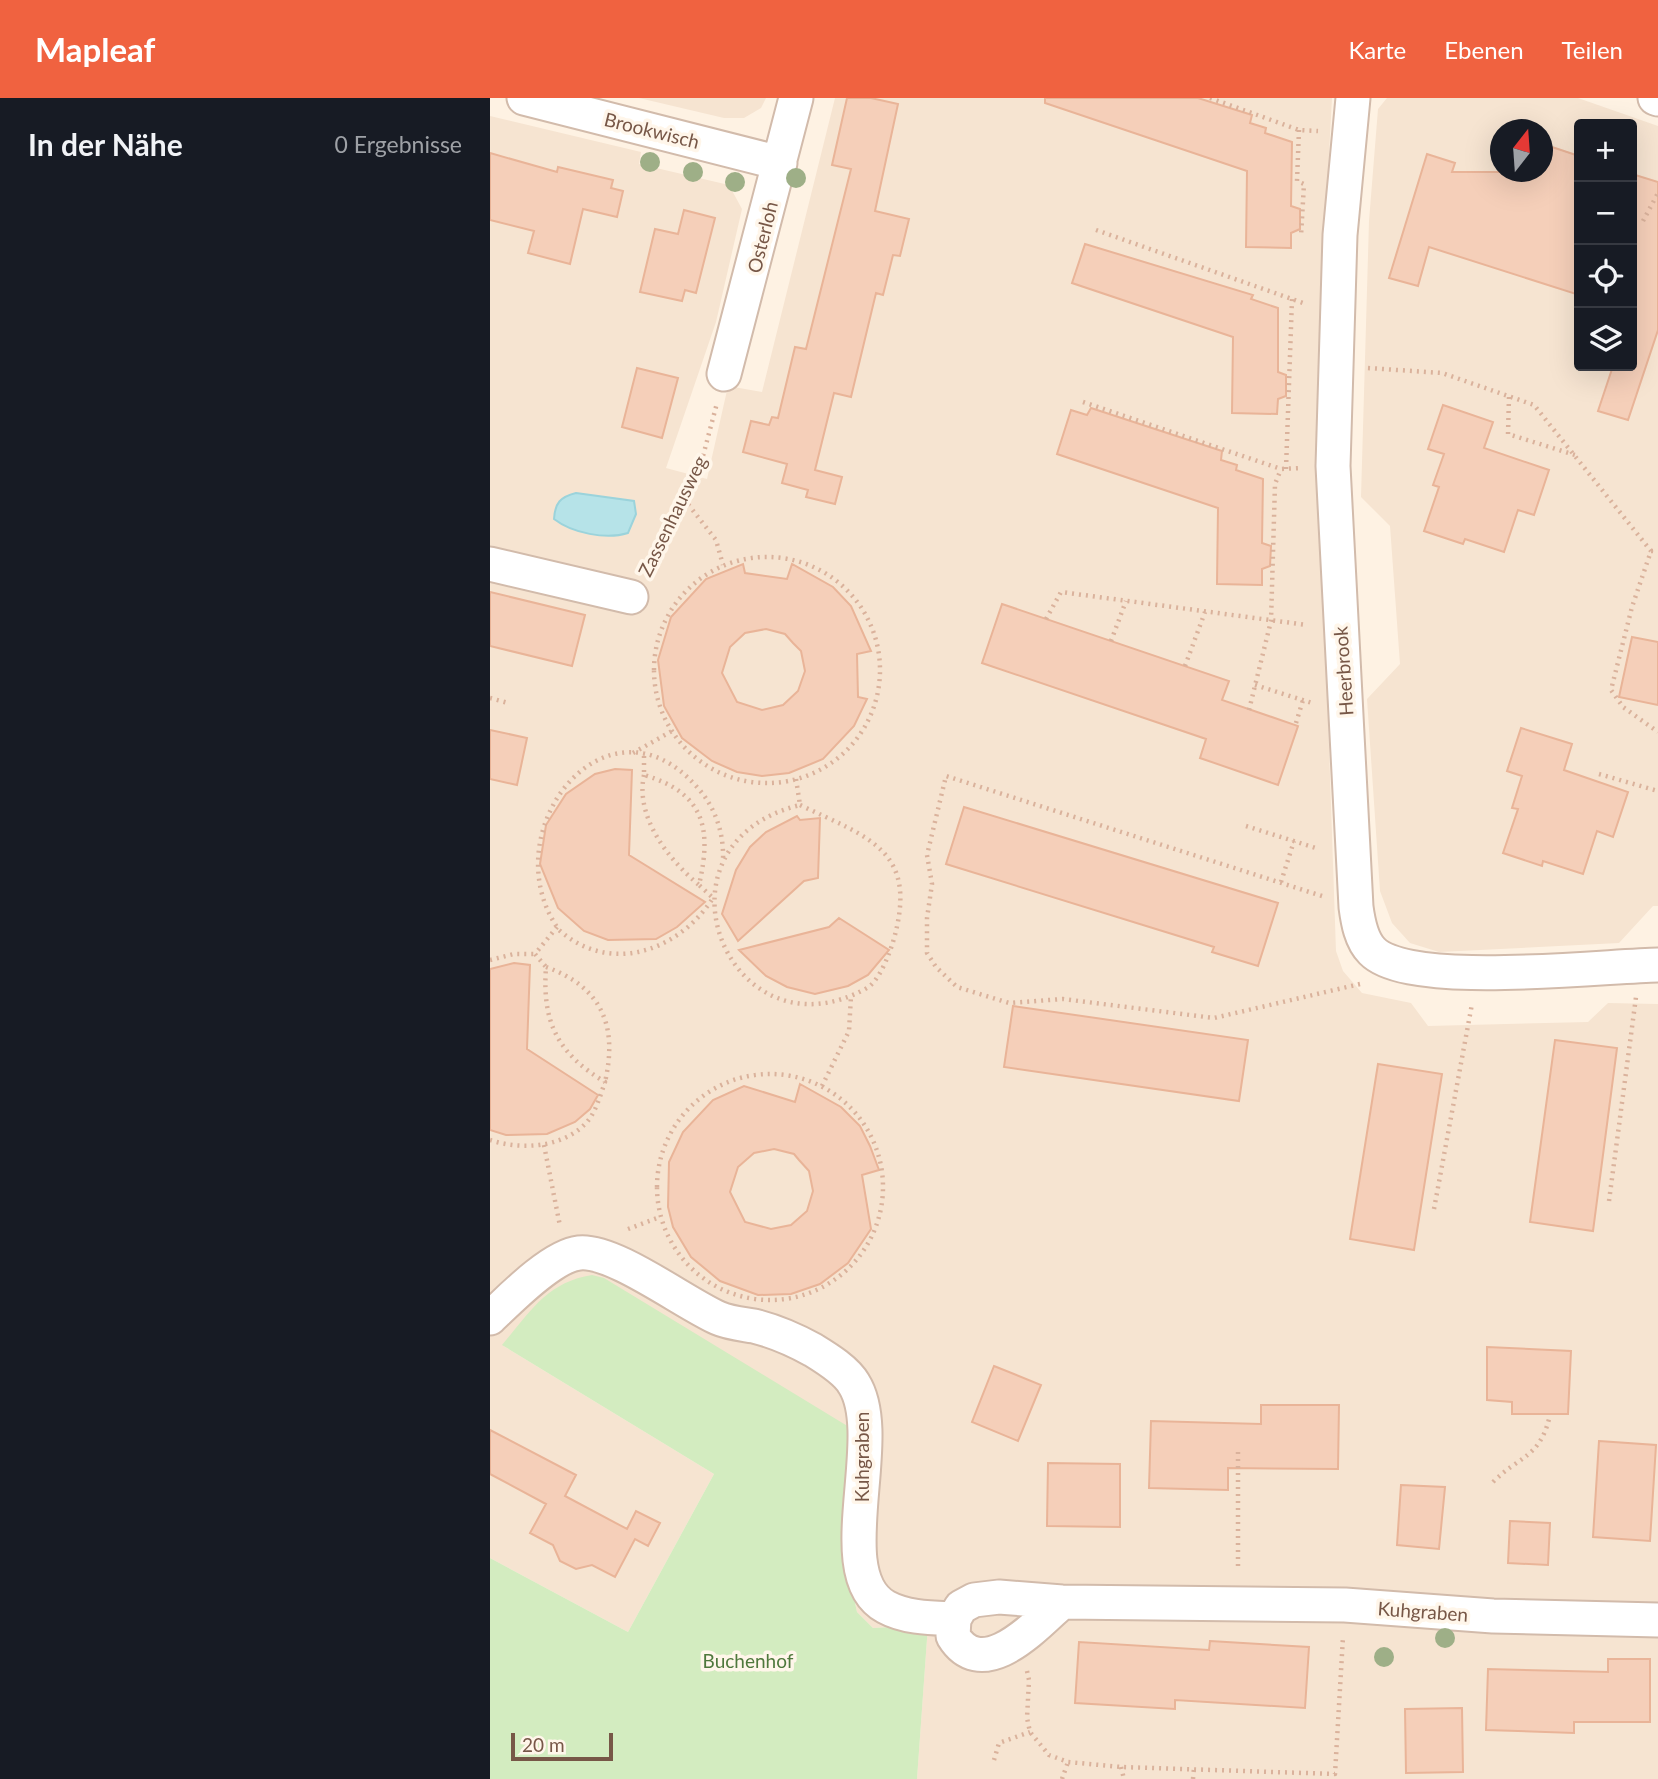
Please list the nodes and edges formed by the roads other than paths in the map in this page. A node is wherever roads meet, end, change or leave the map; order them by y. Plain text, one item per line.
1 (524, 98) edge
2 (796, 98) edge
3 (1353, 98) edge
4 (780, 163) junction
5 (724, 374) road end
6 (490, 564) edge
7 (631, 597) road end
8 (1649, 965) edge
9 (490, 1318) edge
10 (1062, 1602) junction
11 (954, 1619) junction
12 (1658, 1620) edge

1 - 4 street, Brookwisch
2 - 4 street, Osterloh
3 - 8 street, Heerbrook
4 - 5 street, Osterloh
6 - 7 street, Zassenhausweg
9 - 11 street, Kuhgraben
10 - 11 street, Kuhgraben
10 - 11 street
10 - 12 street, Kuhgraben

